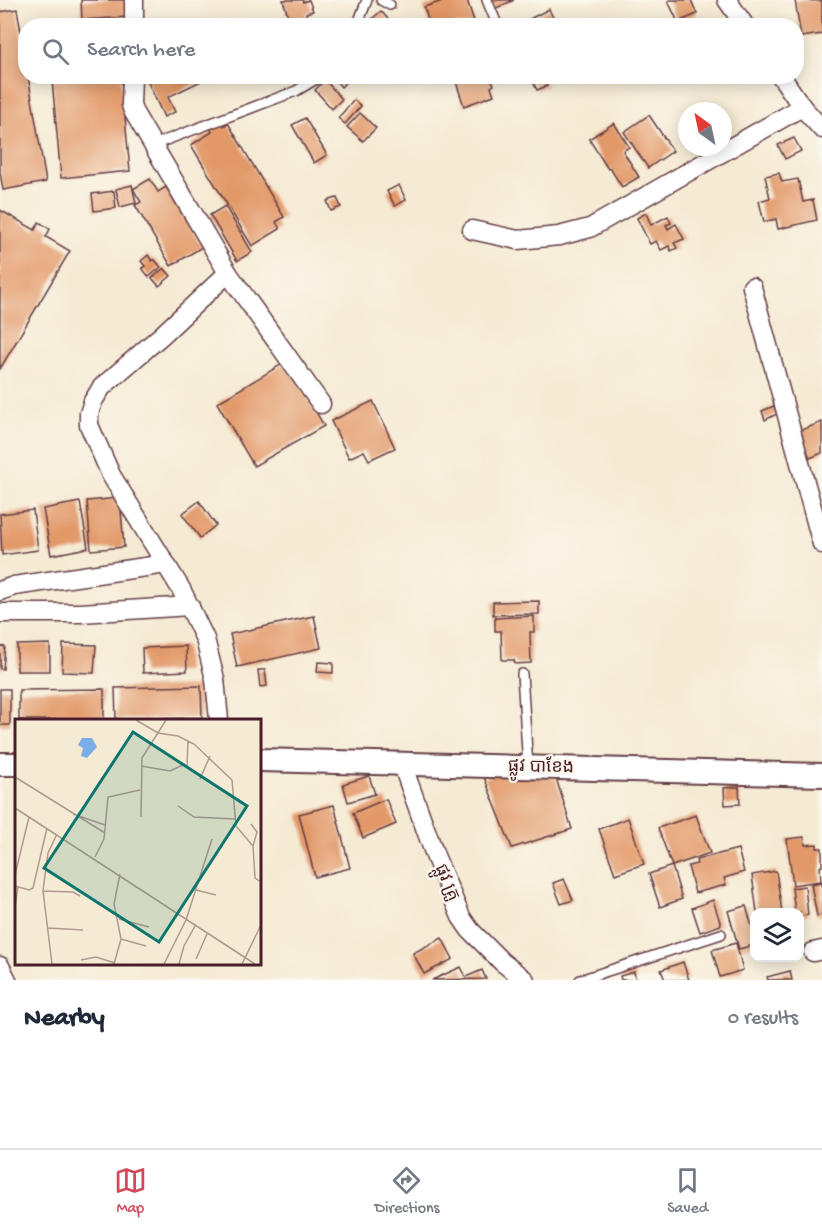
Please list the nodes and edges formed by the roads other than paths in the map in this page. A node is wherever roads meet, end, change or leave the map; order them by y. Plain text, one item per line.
1 (134, 0) edge
2 (367, 0) edge
3 (487, 0) edge
4 (727, 0) edge
5 (134, 18) edge
6 (360, 18) edge
7 (494, 18) edge
8 (739, 18) edge
9 (132, 84) edge
10 (308, 84) edge
11 (786, 84) edge
12 (802, 107) junction
13 (822, 129) edge
14 (153, 145) junction
15 (472, 231) dead end
16 (228, 273) junction
17 (752, 287) dead end
18 (321, 404) dead end
19 (822, 544) edge
20 (166, 564) junction
21 (0, 591) edge
22 (190, 606) junction
23 (0, 613) edge
24 (522, 674) dead end
25 (219, 719) edge
26 (261, 760) edge
27 (402, 764) junction
28 (528, 768) junction
29 (822, 775) edge
30 (721, 934) dead end
31 (0, 966) edge
32 (7, 980) edge
33 (525, 980) edge
34 (580, 980) edge

1 - 5 street
2 - 6 lane
3 - 7 lane
4 - 8 street
9 - 14 street
10 - 14 lane
11 - 12 street
12 - 13 street
12 - 15 street
14 - 16 street
16 - 18 street
16 - 20 street
17 - 19 street
20 - 21 street
20 - 22 street
22 - 23 street
22 - 25 street
24 - 28 lane
26 - 27 street, ផ្លូវ បាខែង
27 - 28 street, ផ្លូវ បាខែង
27 - 33 street, ផ្លូវ គ្រូ
28 - 29 street, ផ្លូវ បាខែង
30 - 34 lane
31 - 32 street

